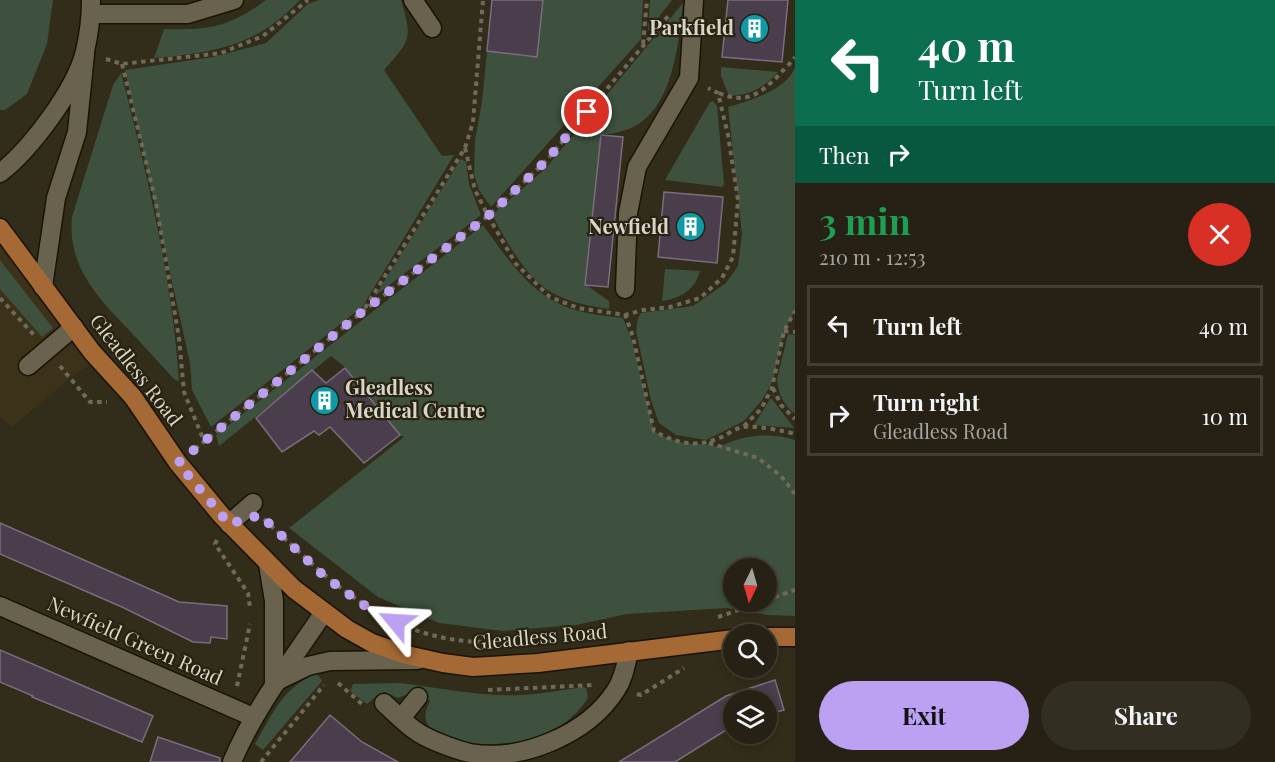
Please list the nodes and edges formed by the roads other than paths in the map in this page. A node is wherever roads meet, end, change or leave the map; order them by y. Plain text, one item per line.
1 (234, 0) edge
2 (413, 0) edge
3 (694, 0) edge
4 (91, 7) edge
5 (432, 28) dead end
6 (85, 54) junction
7 (0, 173) edge
8 (0, 228) edge
9 (43, 287) junction
10 (625, 289) road end
11 (74, 327) junction
12 (27, 366) dead end
13 (253, 503) dead end
14 (229, 524) junction
15 (268, 564) junction
16 (0, 606) edge
17 (324, 612) junction
18 (777, 637) edge
19 (795, 637) edge
20 (723, 640) edge
21 (629, 651) junction
22 (428, 660) junction
23 (274, 683) junction
24 (418, 697) dead end
25 (384, 703) road end
26 (253, 717) junction
27 (401, 718) junction
28 (232, 762) edge

1 - 4 street
2 - 5 street
3 - 10 street
4 - 6 street
6 - 7 street
6 - 9 street
8 - 9 main road, Gleadless Road
9 - 11 main road, Gleadless Road
11 - 12 street
11 - 14 main road, Gleadless Road
13 - 14 street
14 - 15 main road, Gleadless Road
15 - 17 main road, Gleadless Road
15 - 23 street
16 - 26 street, Newfield Green Road
17 - 22 main road, Gleadless Road
17 - 23 street
18 - 19 main road
20 - 21 main road, Gleadless Road
21 - 22 main road, Gleadless Road
21 - 27 street, Gleadless Road
22 - 23 street
23 - 26 street
24 - 27 street
25 - 27 street, Gleadless Road
26 - 28 street

